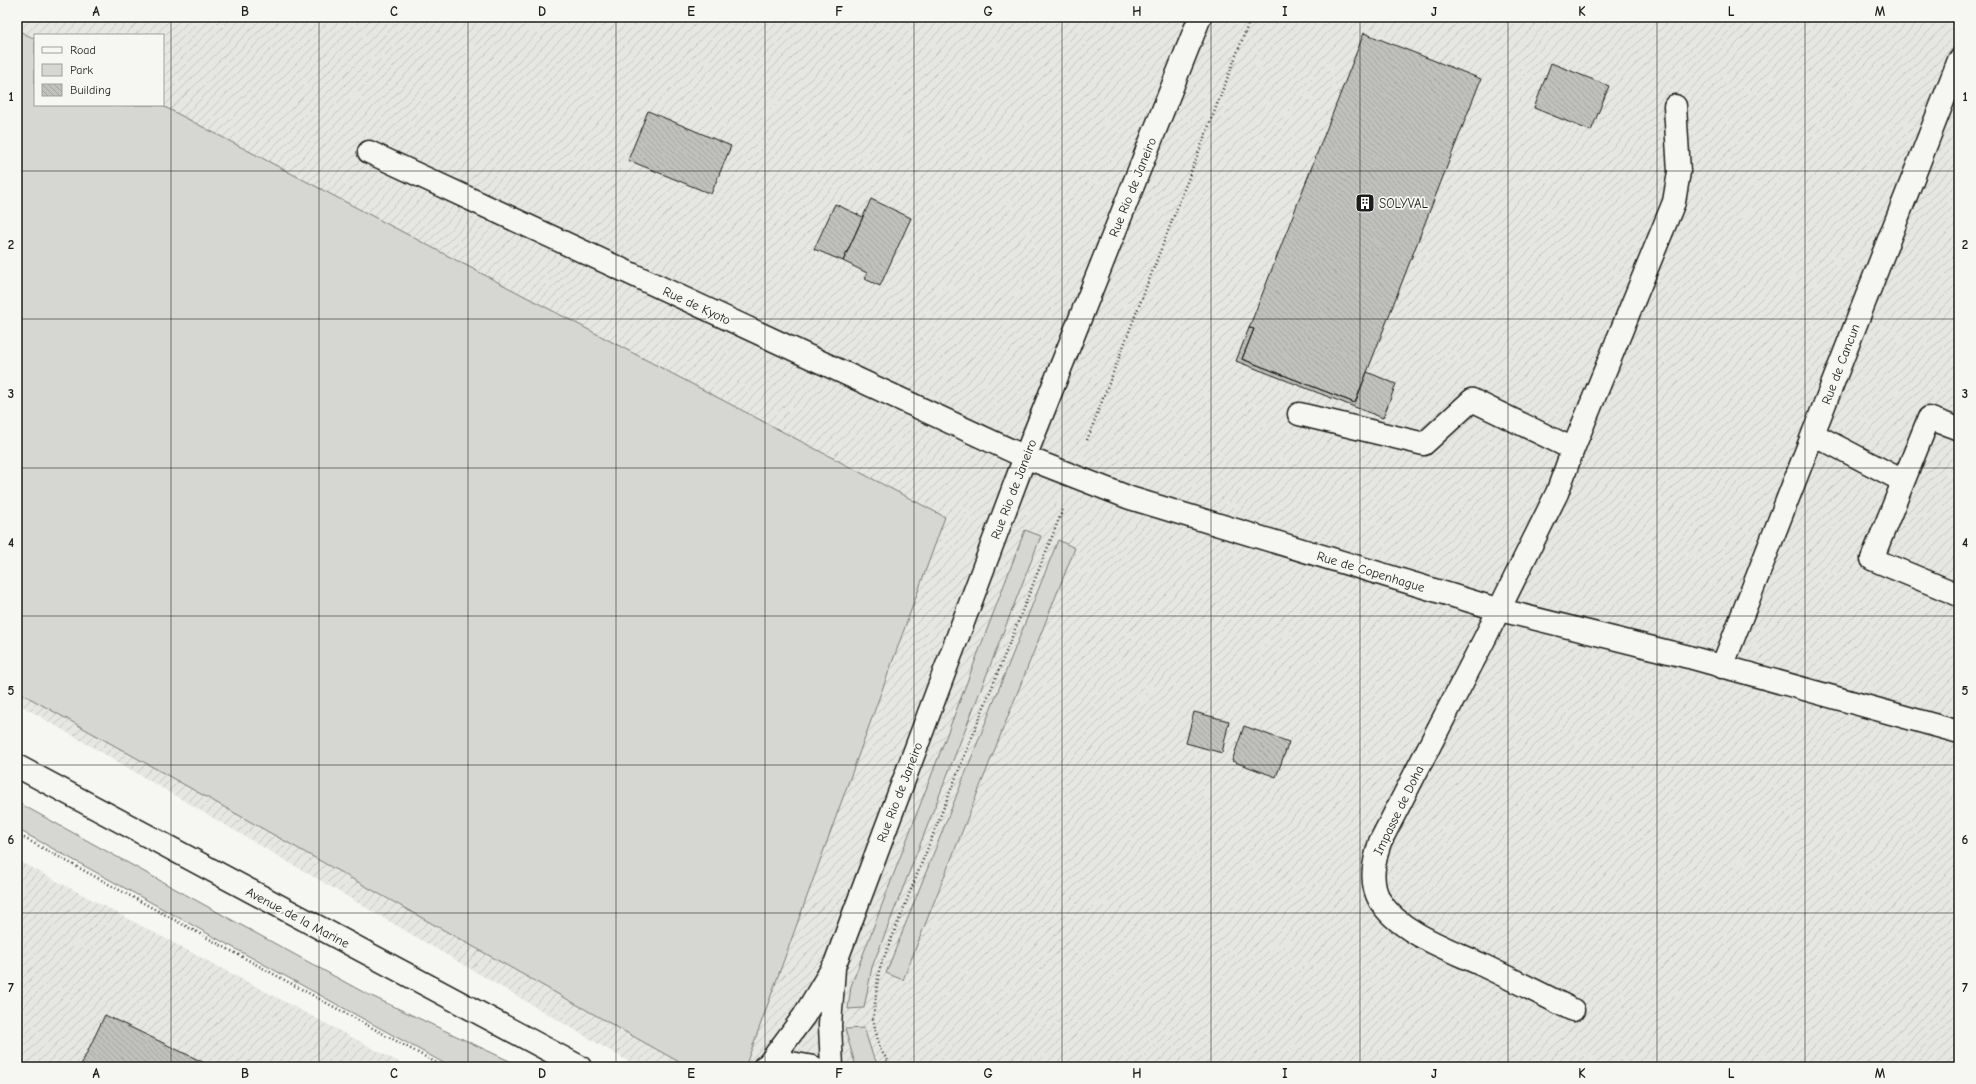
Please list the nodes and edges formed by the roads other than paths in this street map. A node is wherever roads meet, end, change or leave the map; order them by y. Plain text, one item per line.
1 (1200, 17) edge
2 (1959, 60) edge
3 (1676, 106) dead end
4 (369, 152) dead end
5 (1299, 414) dead end
6 (1959, 429) edge
7 (1813, 434) junction
8 (1572, 449) junction
9 (1025, 457) junction
10 (1903, 481) junction
11 (1959, 595) edge
12 (1500, 610) junction
13 (1722, 667) junction
14 (1959, 732) edge
15 (17, 766) edge
16 (835, 964) junction
17 (1573, 1010) dead end
18 (766, 1066) edge
19 (580, 1067) edge
20 (813, 1067) edge
21 (832, 1067) edge

1 - 9 main road, Rue Rio de Janeiro
2 - 7 main road, Rue de Cancun
3 - 8 main road, Impasse de Doha
4 - 9 main road, Rue de Kyoto
5 - 8 main road
6 - 10 main road
7 - 10 main road
7 - 13 main road, Rue de Cancun
8 - 12 main road, Impasse de Doha
9 - 12 main road, Rue de Copenhague
9 - 16 main road, Rue Rio de Janeiro
10 - 11 main road
12 - 13 main road, Rue de Copenhague
12 - 17 main road, Impasse de Doha
13 - 14 main road, Rue de Copenhague
15 - 19 main road, Avenue de la Marine
16 - 18 main road, Rue Rio de Janeiro
16 - 21 main road, Rue Rio de Janeiro
18 - 20 main road

